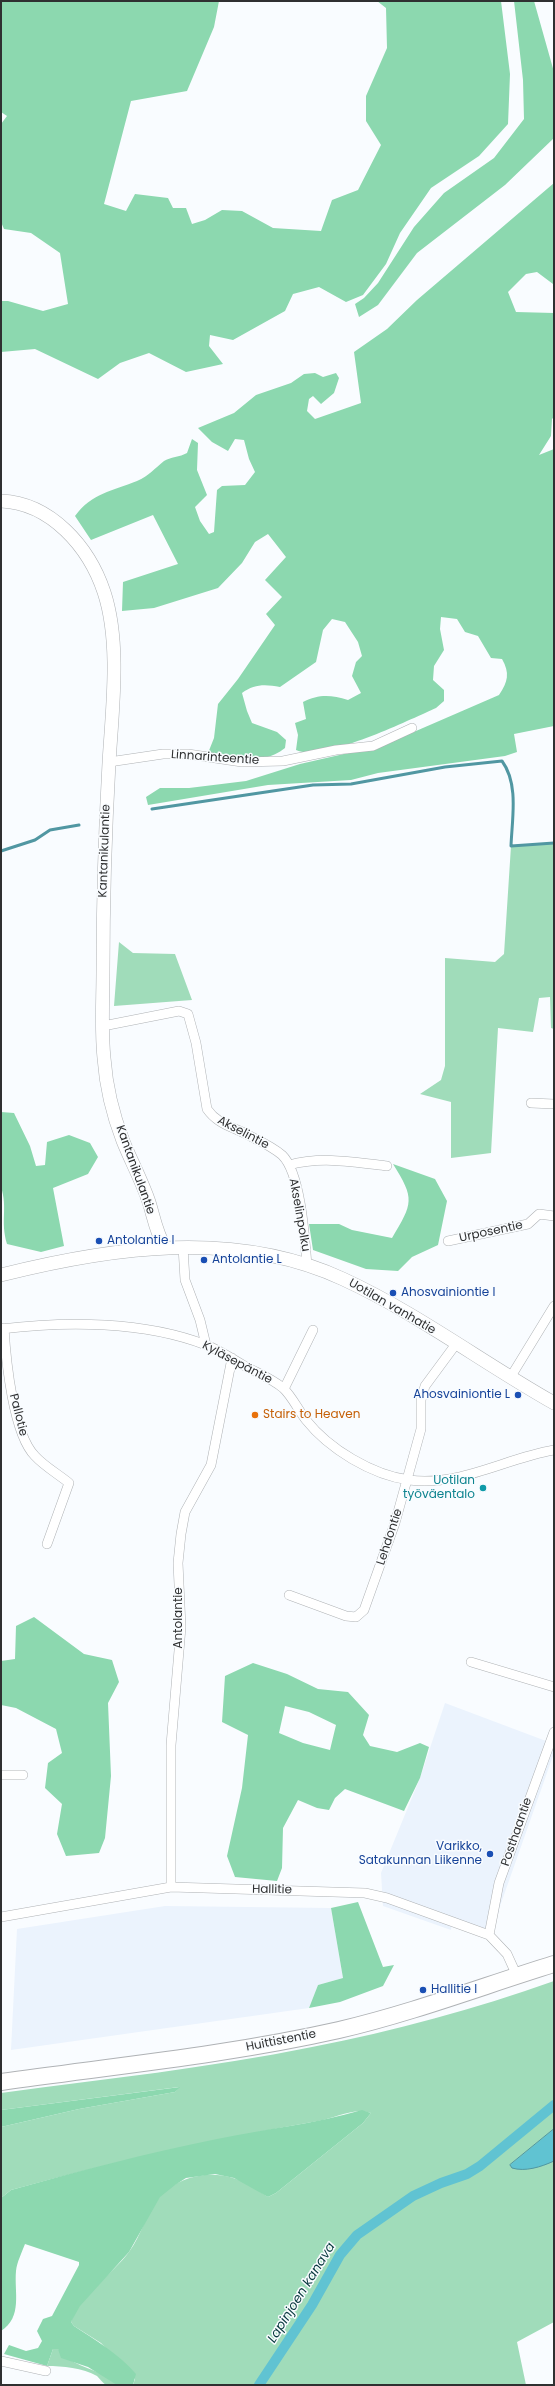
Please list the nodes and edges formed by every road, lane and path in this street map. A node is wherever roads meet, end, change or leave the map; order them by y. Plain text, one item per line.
1 (1, 501) edge
2 (412, 728) dead end
3 (109, 762) junction
4 (103, 1026) junction
5 (531, 1103) dead end
6 (554, 1104) edge
7 (289, 1165) junction
8 (387, 1166) dead end
9 (554, 1216) edge
10 (448, 1241) dead end
11 (183, 1247) junction
12 (165, 1248) junction
13 (308, 1266) junction
14 (1, 1275) edge
15 (554, 1306) edge
16 (2, 1329) edge
17 (313, 1330) dead end
18 (456, 1344) junction
19 (206, 1345) junction
20 (232, 1358) junction
21 (510, 1378) junction
22 (284, 1389) junction
23 (554, 1403) edge
24 (554, 1450) edge
25 (407, 1480) junction
26 (47, 1544) dead end
27 (289, 1594) dead end
28 (471, 1662) dead end
29 (554, 1687) edge
30 (554, 1732) edge
31 (1, 1774) edge
32 (24, 1775) dead end
33 (171, 1887) junction
34 (1, 1917) edge
35 (489, 1935) junction
36 (554, 1964) edge
37 (517, 1976) junction
38 (1, 2082) edge
39 (1, 2361) edge
40 (46, 2371) dead end

1 - 3 street, Kantanikulantie
2 - 3 street, Linnarinteentie
3 - 4 street, Kantanikulantie
4 - 7 street, Akselintie
4 - 12 street, Kantanikulantie
5 - 6 street
7 - 8 street
7 - 13 street, Akselinpolku
9 - 10 street, Urposentie
11 - 12 street, Uotilan vanhatie
11 - 13 street, Uotilan vanhatie
11 - 19 street
12 - 14 street, Uotilan vanhatie
13 - 18 street, Uotilan vanhatie
15 - 21 street
16 - 19 street, Kyläsepäntie
16 - 26 street, Pallotie
17 - 22 street
18 - 21 street, Uotilan vanhatie
18 - 25 street, Lehdontie
19 - 20 street, Kyläsepäntie
20 - 22 street, Kyläsepäntie
20 - 33 street, Antolantie
21 - 23 street, Uotilan vanhatie
22 - 25 street, Kyläsepäntie
24 - 25 street, Kyläsepäntie
25 - 27 street, Lehdontie
28 - 29 street
30 - 35 street, Posthaantie
31 - 32 street
33 - 34 street, Hallitie
33 - 35 street, Hallitie
35 - 37 street, Hallitie
36 - 37 highway, Huittistentie
37 - 38 highway, Huittistentie
39 - 40 street

